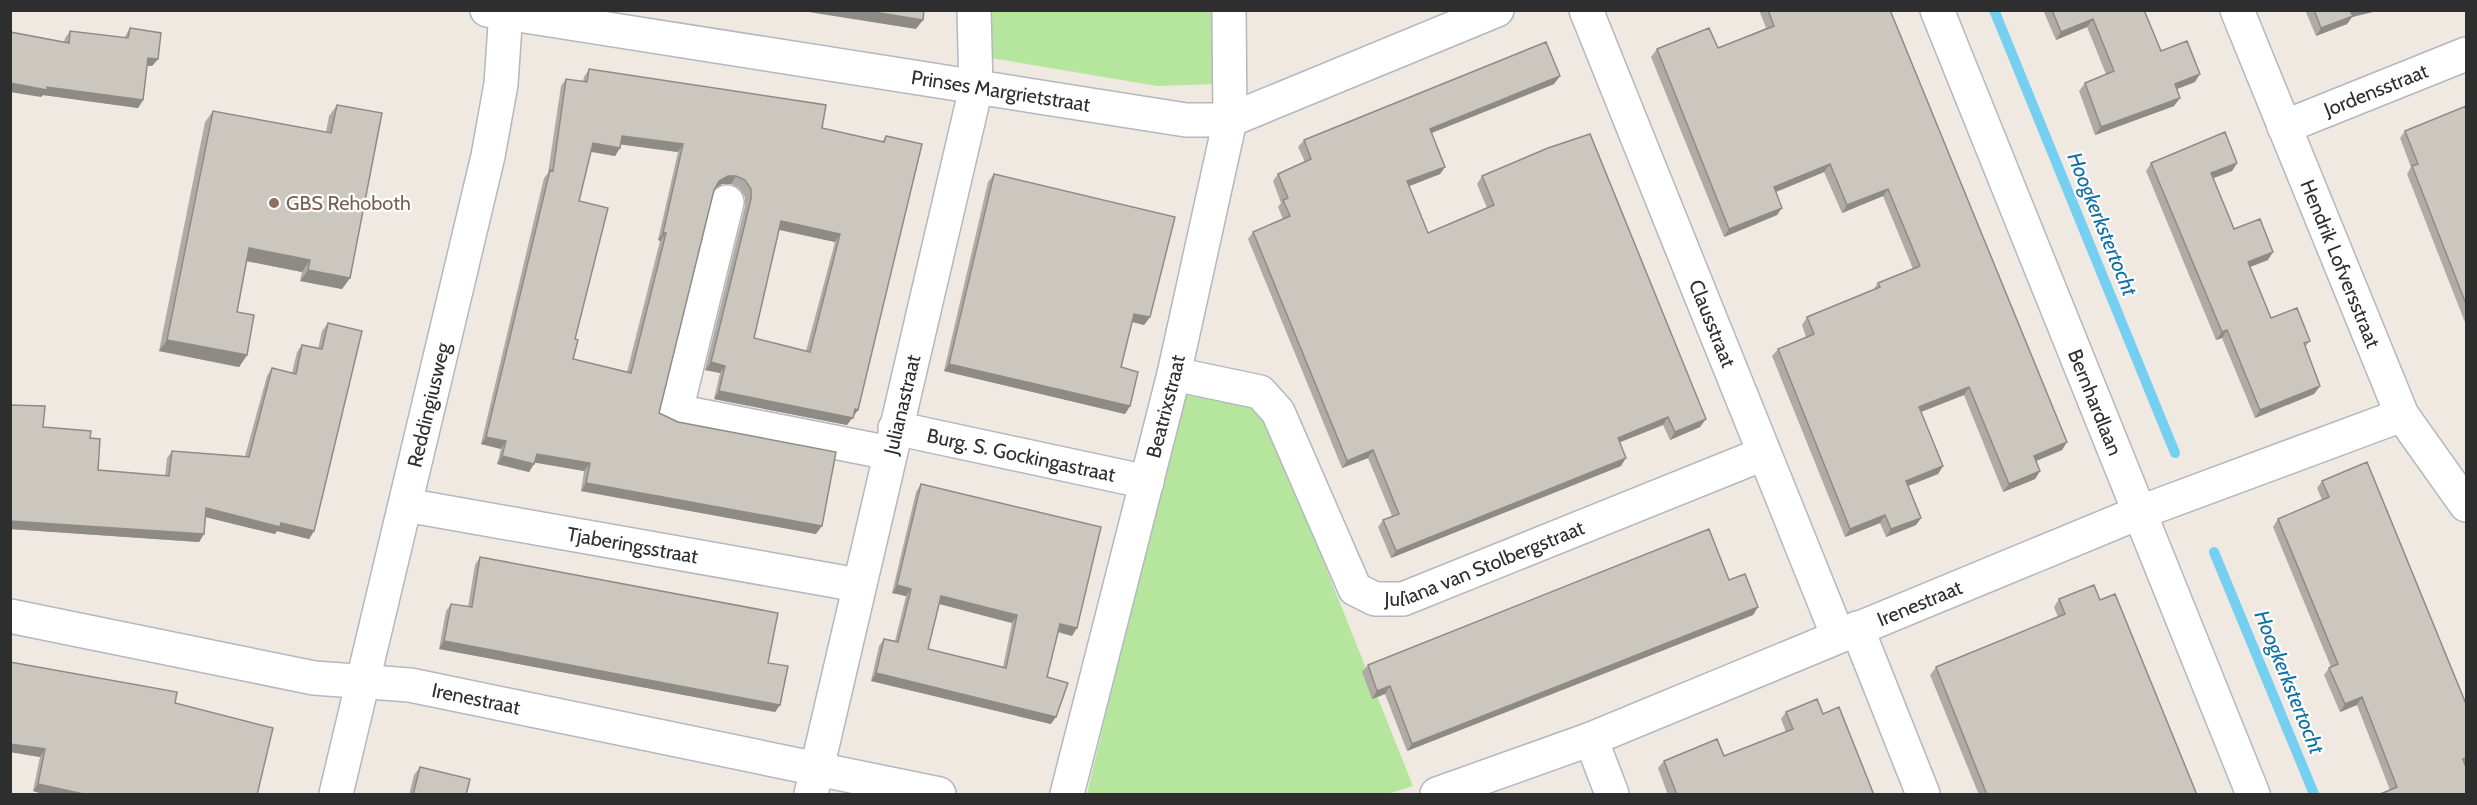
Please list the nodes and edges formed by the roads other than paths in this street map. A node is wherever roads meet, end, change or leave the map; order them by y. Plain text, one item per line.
1 (974, 10) edge
2 (1229, 10) edge
3 (1497, 10) edge
4 (1586, 10) edge
5 (1937, 10) edge
6 (2236, 10) edge
7 (500, 11) edge
8 (2466, 54) edge
9 (976, 87) junction
10 (1230, 120) junction
11 (2284, 127) junction
12 (727, 202) dead end
13 (1174, 374) junction
14 (2402, 415) junction
15 (892, 440) junction
16 (1763, 454) junction
17 (1147, 482) junction
18 (405, 505) junction
19 (2466, 505) edge
20 (2138, 513) junction
21 (858, 585) junction
22 (10, 616) edge
23 (1848, 632) junction
24 (363, 681) junction
25 (1591, 739) junction
26 (813, 783) edge
27 (336, 795) edge
28 (939, 795) edge
29 (1067, 795) edge
30 (1437, 795) edge
31 (1612, 795) edge
32 (1923, 795) edge
33 (2253, 795) edge

1 - 9 street, Julianastraat
2 - 10 street, Beatrixstraat
3 - 10 street, Prinses Margrietstraat
4 - 16 street, Clausstraat
5 - 20 street, Bernhardlaan
6 - 11 street, Hendrik Lofversstraat
7 - 9 street, Prinses Margrietstraat
7 - 18 street, Reddingiusweg
8 - 11 street, Jordensstraat
9 - 10 street, Prinses Margrietstraat
9 - 15 street, Julianastraat
10 - 13 street, Beatrixstraat
11 - 14 street, Hendrik Lofversstraat
12 - 15 street, Burg. S. Gockingastraat
13 - 16 street, Juliana van Stolbergstraat
13 - 17 street, Beatrixstraat
14 - 19 street, Hendrik Lofversstraat
14 - 20 street, Irenestraat
15 - 17 street, Burg. S. Gockingastraat
15 - 21 street, Julianastraat
16 - 23 street, Clausstraat
17 - 29 street, Beatrixstraat
18 - 21 street, Tjaberingsstraat
18 - 24 street, Reddingiusweg
20 - 23 street, Irenestraat
20 - 33 street, Bernhardlaan
21 - 26 street, Julianastraat
22 - 24 street, Irenestraat
23 - 25 street, Irenestraat
23 - 32 street, Clausstraat
24 - 26 street, Irenestraat
24 - 27 street, Reddingiusweg
25 - 30 street, Irenestraat
25 - 31 street
26 - 28 street, Irenestraat

